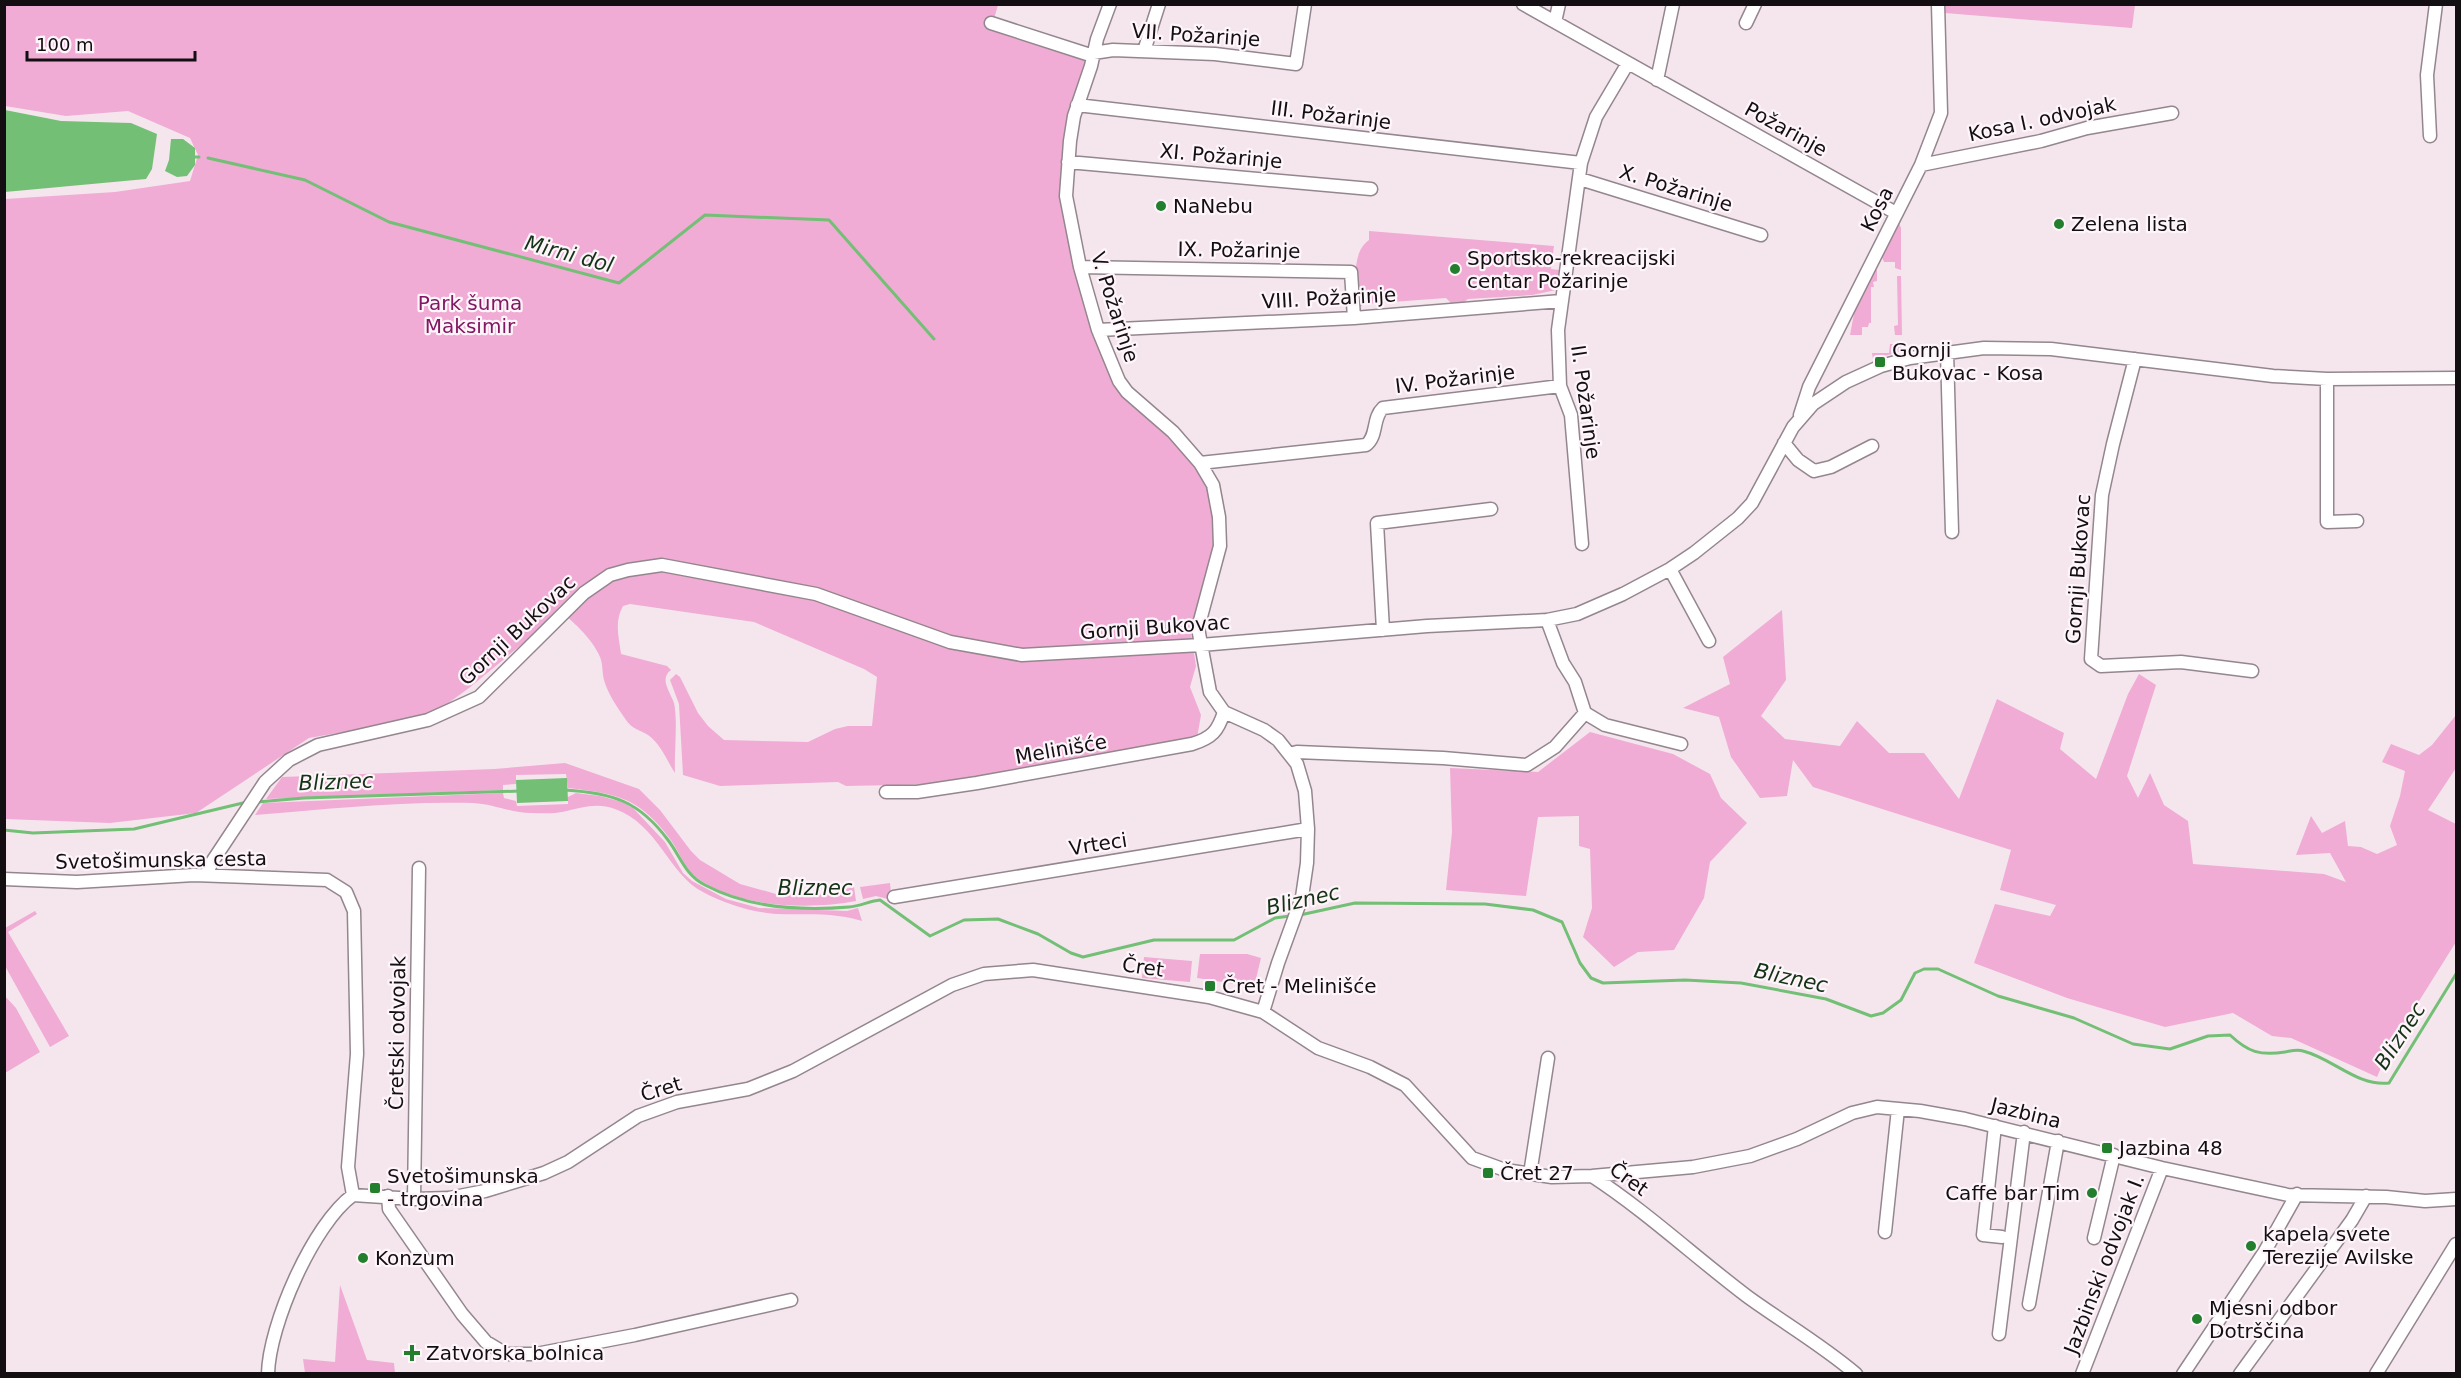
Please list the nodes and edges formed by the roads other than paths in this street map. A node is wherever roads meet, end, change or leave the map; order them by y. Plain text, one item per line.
1 (1110, 4) edge
2 (1159, 4) edge
3 (1305, 4) edge
4 (1523, 4) edge
5 (1559, 4) edge
6 (1674, 4) edge
7 (1755, 4) edge
8 (1938, 4) edge
9 (2436, 4) edge
10 (1555, 22) junction
11 (991, 23) dead end
12 (1746, 23) dead end
13 (1144, 51) junction
14 (1093, 53) junction
15 (1628, 63) junction
16 (1657, 80) junction
17 (1077, 105) junction
18 (2172, 113) dead end
19 (2430, 136) dead end
20 (1068, 162) junction
21 (1581, 163) junction
22 (1921, 165) junction
23 (1580, 179) junction
24 (1371, 189) dead end
25 (1896, 213) junction
26 (1761, 235) dead end
27 (1080, 267) junction
28 (1562, 301) junction
29 (1354, 318) junction
30 (1098, 330) junction
31 (1947, 352) junction
32 (2135, 359) junction
33 (2457, 378) edge
34 (2327, 379) junction
35 (1560, 386) junction
36 (1799, 419) junction
37 (1784, 443) junction
38 (1872, 446) dead end
39 (1200, 463) junction
40 (1491, 509) dead end
41 (2357, 521) dead end
42 (1952, 532) dead end
43 (1582, 544) dead end
44 (1670, 569) junction
45 (1547, 620) junction
46 (1383, 630) junction
47 (1709, 641) dead end
48 (1201, 645) junction
49 (2252, 671) dead end
50 (1224, 712) junction
51 (1586, 713) junction
52 (1681, 744) dead end
53 (1290, 754) junction
54 (886, 792) dead end
55 (1308, 829) junction
56 (419, 868) dead end
57 (206, 875) junction
58 (4, 879) edge
59 (894, 897) dead end
60 (1263, 1012) junction
61 (1548, 1058) dead end
62 (1898, 1109) junction
63 (1995, 1126) junction
64 (2024, 1132) junction
65 (2058, 1141) junction
66 (2114, 1155) junction
67 (2162, 1168) junction
68 (1530, 1174) junction
69 (1592, 1176) junction
70 (2297, 1194) junction
71 (353, 1195) junction
72 (388, 1196) junction
73 (2367, 1196) junction
74 (414, 1198) junction
75 (2457, 1199) edge
76 (1885, 1232) dead end
77 (2002, 1237) dead end
78 (2094, 1238) dead end
79 (2457, 1244) edge
80 (791, 1299) dead end
81 (2029, 1304) dead end
82 (1999, 1334) dead end
83 (268, 1374) edge
84 (1856, 1374) edge
85 (2082, 1374) edge
86 (2184, 1374) edge
87 (2240, 1374) edge
88 (2376, 1374) edge

1 - 14 street, VII. Požarinje
2 - 13 street
3 - 13 street, VII. Požarinje
4 - 10 street, Požarinje
5 - 10 street
6 - 16 street
7 - 12 street
8 - 22 street, Kosa
9 - 19 street
10 - 15 street, Požarinje
11 - 14 street, VII. Požarinje
13 - 14 street, VII. Požarinje
14 - 17 street, V. Požarinje
15 - 16 street, Požarinje
15 - 21 street, II. Požarinje
16 - 25 street, Požarinje
17 - 20 street, V. Požarinje
17 - 21 street, III. Požarinje
18 - 22 street, Kosa I. odvojak
20 - 24 street, XI. Požarinje
20 - 27 street, V. Požarinje
21 - 23 street, II. Požarinje
22 - 25 street, Kosa
23 - 26 street, X. Požarinje
23 - 28 street, II. Požarinje
25 - 36 street, Kosa
27 - 29 street, IX. Požarinje
27 - 30 street, V. Požarinje
28 - 29 street, VIII. Požarinje
28 - 35 street, II. Požarinje
29 - 30 street, VIII. Požarinje
30 - 39 street, V. Požarinje
31 - 32 street, Gornji Bukovac
31 - 36 street, Gornji Bukovac
31 - 42 street
32 - 34 street, Gornji Bukovac
32 - 49 street, Gornji Bukovac
33 - 34 street, Gornji Bukovac
34 - 41 street
35 - 39 street, IV. Požarinje
35 - 43 street, II. Požarinje
36 - 37 street, Gornji Bukovac
37 - 38 street
37 - 44 street, Gornji Bukovac
39 - 48 street, V. Požarinje
40 - 46 street
44 - 45 street, Gornji Bukovac
44 - 47 street
45 - 46 street, Gornji Bukovac
45 - 51 street
46 - 48 street, Gornji Bukovac
48 - 50 street
48 - 57 street, Gornji Bukovac
50 - 53 street
50 - 54 street, Melinišće
51 - 52 street
51 - 53 street
53 - 55 street
55 - 59 street, Vrteci
55 - 60 street
56 - 74 street, Čretski odvojak
57 - 58 street, Svetošimunska cesta
57 - 71 street, Svetošimunska cesta
60 - 68 street, Čret
60 - 74 street, Čret
61 - 68 street
62 - 63 street, Jazbina
62 - 69 street, Jazbina
62 - 76 street
63 - 64 street, Jazbina
63 - 77 street
64 - 65 street, Jazbina
64 - 82 street
65 - 66 street, Jazbina
65 - 81 street
66 - 67 street, Jazbina
66 - 78 street
67 - 70 street, Jazbina
67 - 85 street, Jazbinski odvojak I.
68 - 69 street, Čret
69 - 84 street, Čret
70 - 73 street, Jazbina
70 - 86 street
71 - 72 street, Čret
71 - 83 street
72 - 74 street, Čret
72 - 80 street
73 - 75 street, Jazbina
73 - 87 street
79 - 88 street

